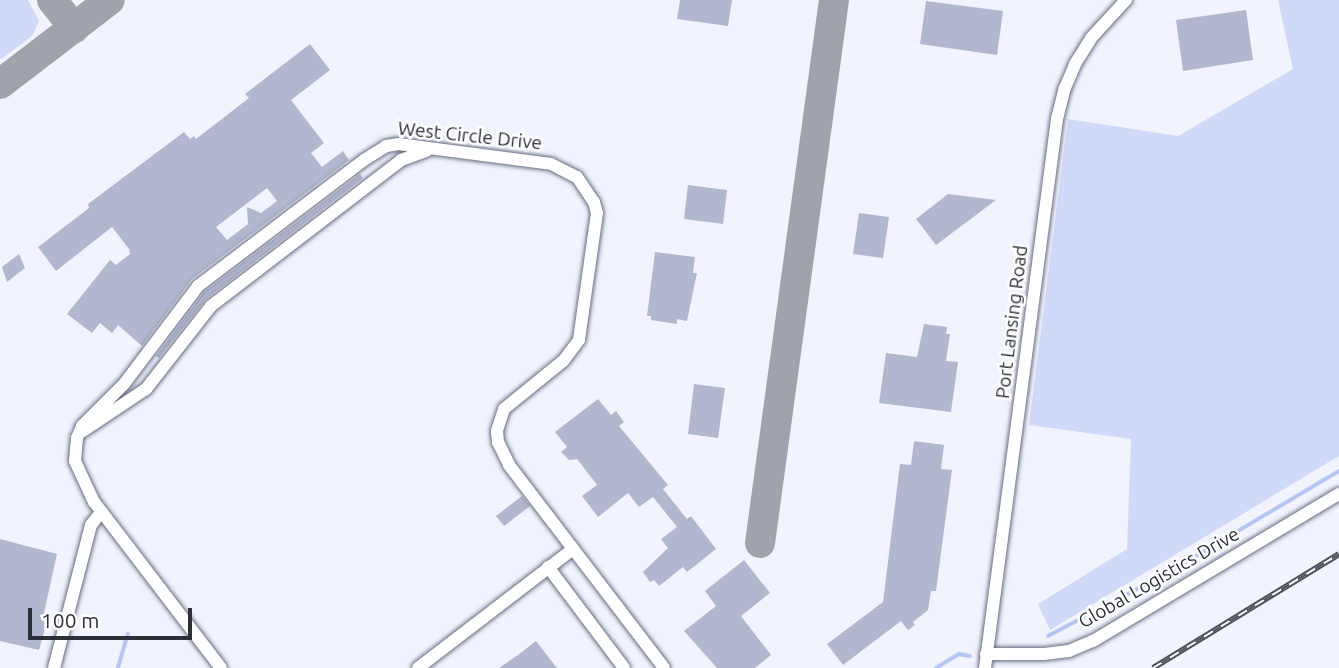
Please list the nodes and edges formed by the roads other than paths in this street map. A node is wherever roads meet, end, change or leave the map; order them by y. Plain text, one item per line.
1 (1126, 0) edge
2 (433, 149) junction
3 (77, 438) junction
4 (1339, 494) edge
5 (101, 512) junction
6 (573, 549) junction
7 (548, 567) junction
8 (986, 654) junction
9 (54, 668) edge
10 (221, 668) edge
11 (418, 668) edge
12 (624, 668) edge
13 (664, 668) edge
14 (985, 668) edge

1 - 8 street, Port Lansing Road
2 - 3 street
2 - 3 street, West Circle Drive
2 - 6 street, West Circle Drive
3 - 5 street
4 - 8 street, Global Logistics Drive
5 - 9 street
5 - 10 street
6 - 7 street
6 - 13 street, West Circle Drive
7 - 11 street
7 - 12 street
8 - 14 street, Port Lansing Road

